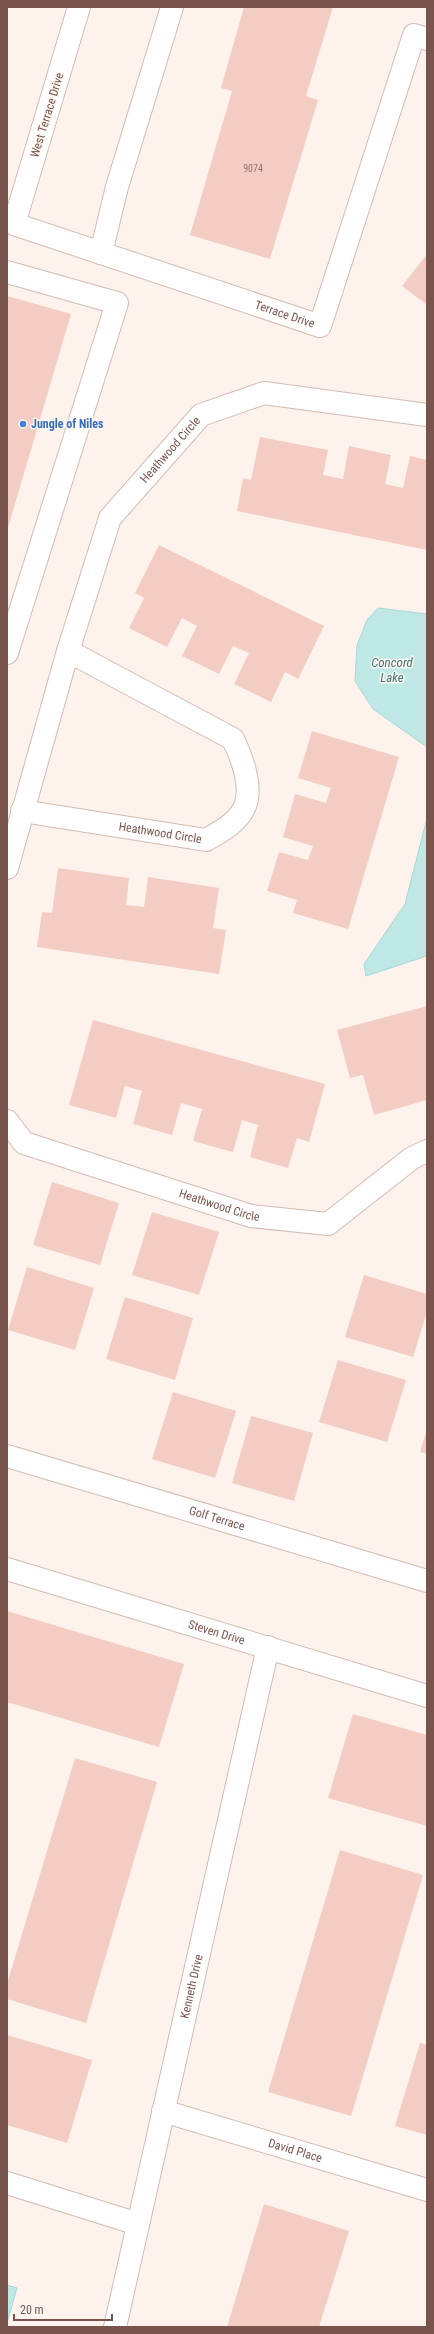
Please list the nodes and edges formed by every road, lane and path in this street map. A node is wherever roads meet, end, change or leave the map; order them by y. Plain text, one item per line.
1 (79, 7) edge
2 (172, 7) edge
3 (427, 39) edge
4 (14, 224) joint
5 (101, 253) junction
6 (7, 272) edge
7 (427, 415) edge
8 (68, 651) junction
9 (7, 653) edge
10 (22, 811) junction
11 (7, 868) edge
12 (7, 1121) edge
13 (427, 1151) edge
14 (7, 1456) edge
15 (7, 1569) edge
16 (427, 1581) edge
17 (268, 1647) junction
18 (427, 1696) edge
19 (164, 2111) junction
20 (7, 2183) edge
21 (427, 2190) edge
22 (138, 2224) junction
23 (116, 2327) edge

1 - 4 street, West Terrace Drive
2 - 5 street
3 - 5 street, Terrace Drive
4 - 5 street, Terrace Drive
6 - 9 street
7 - 8 street, Heathwood Circle
8 - 10 street, Heathwood Circle
8 - 10 street, Heathwood Circle
10 - 11 street, Heathwood Circle
12 - 13 street, Heathwood Circle
14 - 16 street, Golf Terrace
15 - 17 street, Steven Drive
17 - 18 street, Steven Drive
17 - 19 street, Kenneth Drive
19 - 21 street, David Place
19 - 22 street, Kenneth Drive
20 - 22 street
22 - 23 street, Kenneth Drive

